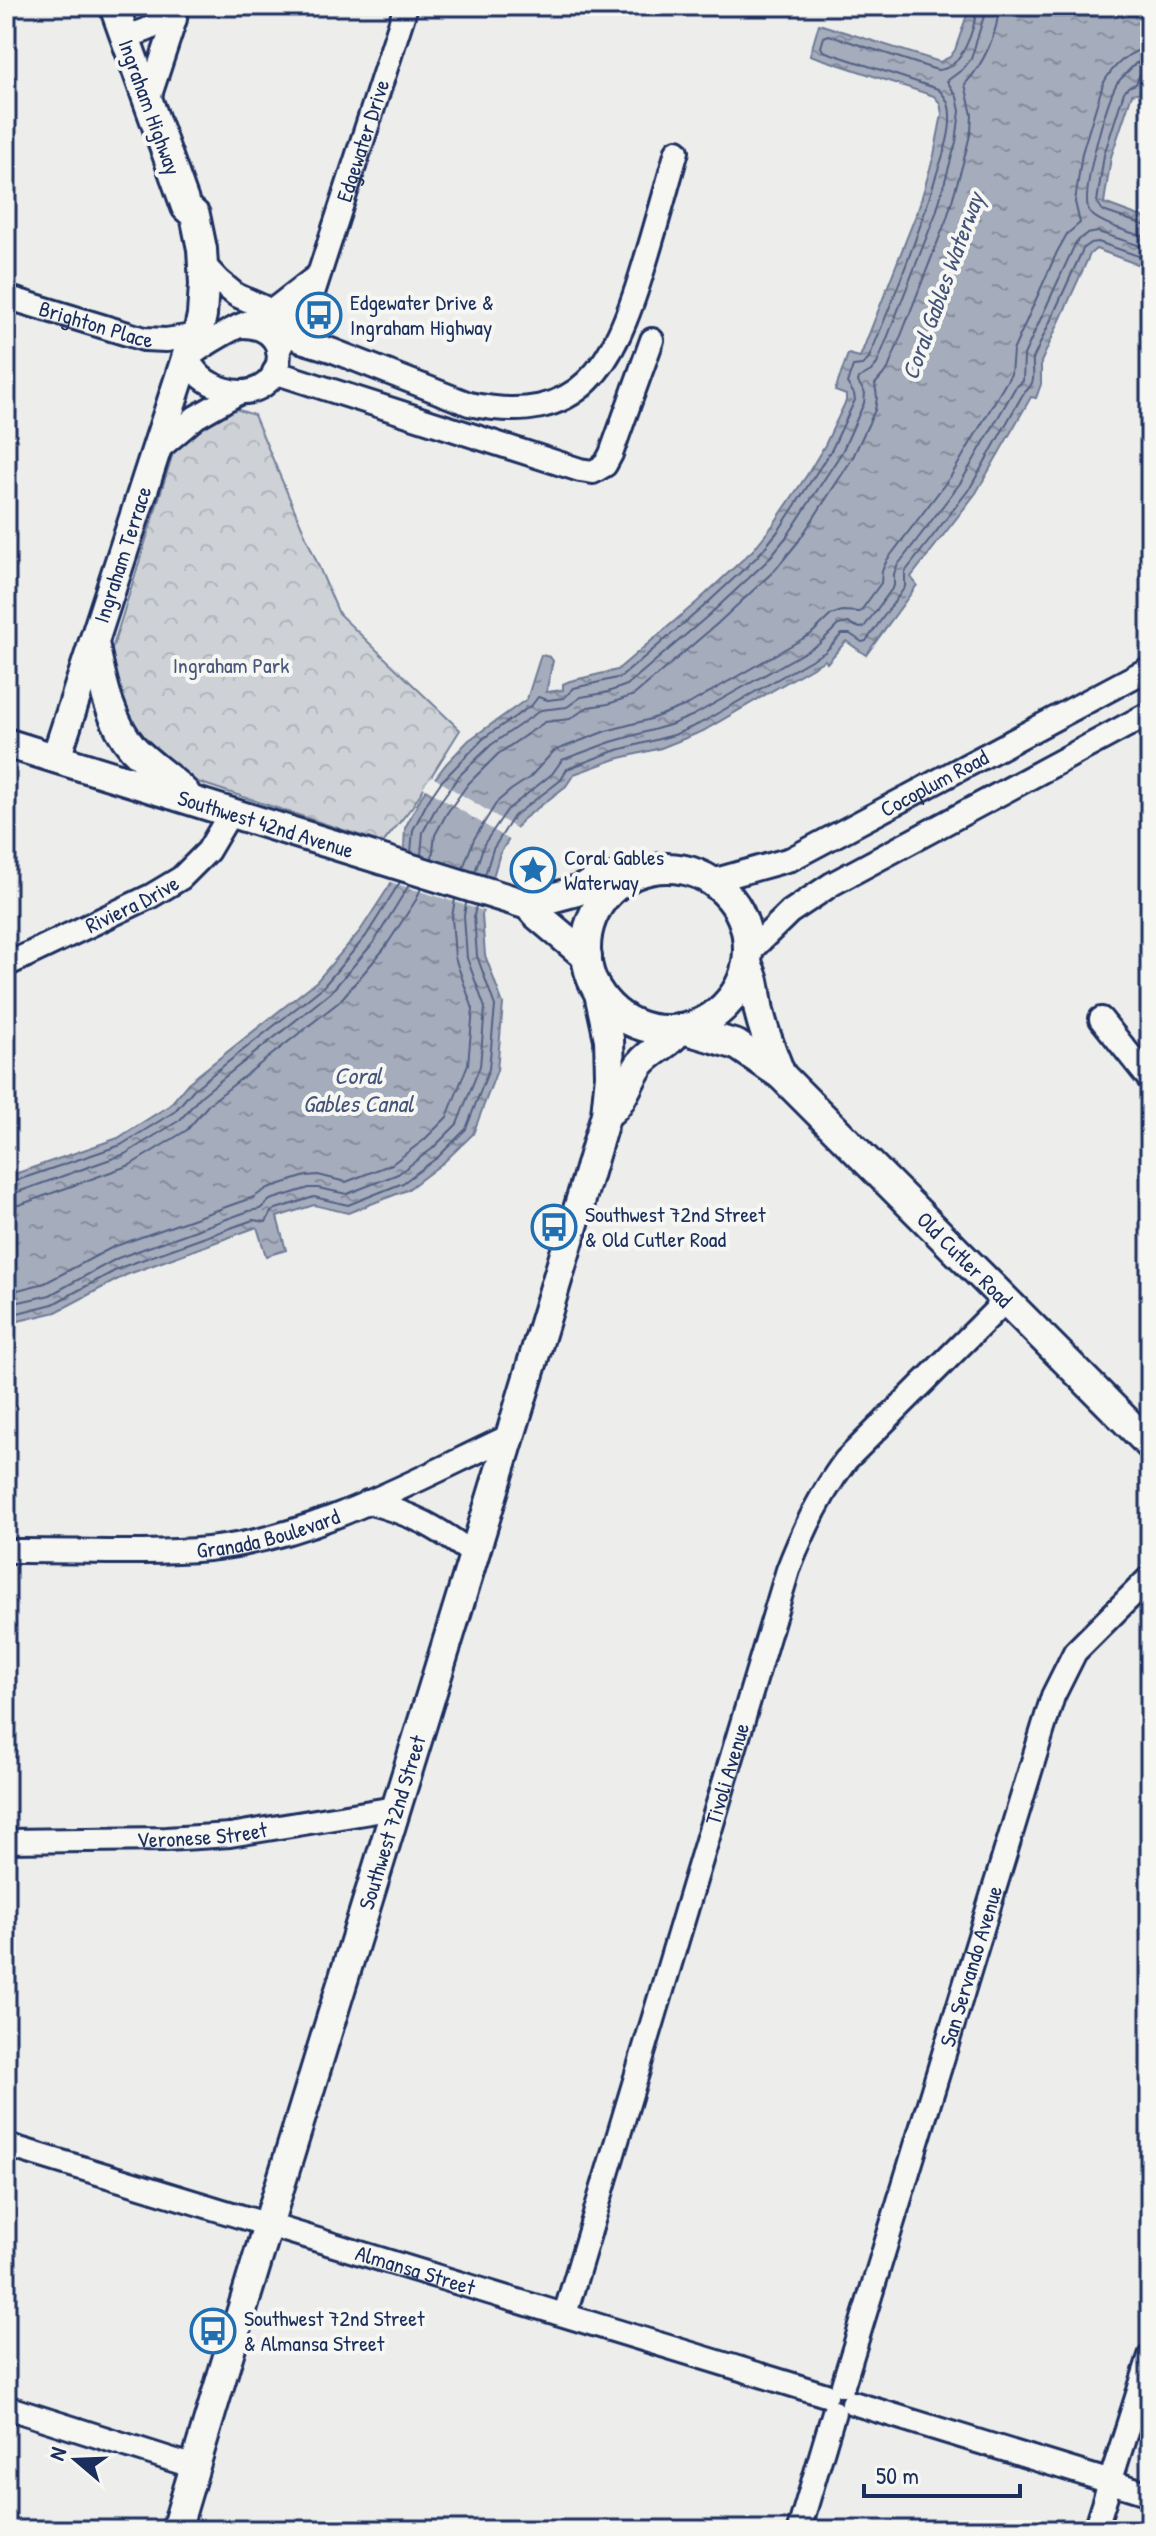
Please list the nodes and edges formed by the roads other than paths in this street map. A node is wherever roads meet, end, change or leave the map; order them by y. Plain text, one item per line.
1 (174, 6) edge
2 (406, 6) edge
3 (117, 7) edge
4 (125, 36) junction
5 (148, 101) junction
6 (677, 151) dead end
7 (186, 207) junction
8 (204, 265) junction
9 (317, 275) junction
10 (6, 297) edge
11 (272, 311) junction
12 (240, 326) junction
13 (295, 335) junction
14 (652, 340) dead end
15 (187, 349) junction
16 (276, 362) junction
17 (238, 393) junction
18 (157, 450) junction
19 (94, 641) junction
20 (1150, 668) edge
21 (1150, 713) edge
22 (6, 743) edge
23 (56, 758) junction
24 (191, 800) junction
25 (231, 812) junction
26 (625, 880) junction
27 (712, 881) junction
28 (515, 901) junction
29 (587, 957) junction
30 (748, 958) junction
31 (6, 965) edge
32 (599, 993) junction
33 (1101, 1019) dead end
34 (682, 1029) junction
35 (781, 1075) junction
36 (1150, 1080) edge
37 (606, 1114) junction
38 (1006, 1300) junction
39 (510, 1436) junction
40 (1150, 1445) edge
41 (367, 1502) junction
42 (6, 1551) edge
43 (473, 1554) junction
44 (1150, 1577) edge
45 (395, 1808) junction
46 (6, 1841) edge
47 (6, 2145) edge
48 (267, 2224) junction
49 (565, 2314) junction
50 (1150, 2356) edge
51 (839, 2399) junction
52 (6, 2407) edge
53 (195, 2467) junction
54 (1111, 2481) junction
55 (1150, 2494) edge
56 (176, 2530) edge
57 (799, 2530) edge
58 (1095, 2530) edge

1 - 4 street
1 - 5 street
2 - 9 street, Edgewater Drive
3 - 4 main road, Ingraham Highway
4 - 5 main road, Ingraham Highway
5 - 7 main road, Ingraham Highway
6 - 13 street
7 - 8 main road, Ingraham Highway
7 - 15 main road, Ingraham Highway
8 - 11 street
8 - 15 main road, Ingraham Highway
9 - 11 street
9 - 13 street, Edgewater Drive
10 - 15 street, Brighton Place
11 - 12 street
11 - 13 street
12 - 15 street
12 - 16 street
13 - 16 street, Edgewater Drive
14 - 16 street
15 - 17 street
15 - 18 main road, Ingraham Terrace
16 - 17 street
17 - 18 street
18 - 19 main road, Ingraham Terrace
19 - 23 main road, Ingraham Terrace
19 - 24 main road
20 - 27 street, Cocoplum Road
21 - 30 street, Cocoplum Road
22 - 23 main road, Southwest 42nd Avenue
23 - 24 main road, Southwest 42nd Avenue
24 - 25 main road, Southwest 42nd Avenue
25 - 28 main road, Southwest 42nd Avenue
25 - 31 street, Riviera Drive
26 - 27 main road
26 - 28 main road
26 - 29 main road
27 - 30 main road
28 - 29 main road, Southwest 42nd Avenue
29 - 32 main road
30 - 34 main road
30 - 35 main road, Old Cutler Road
32 - 34 main road
32 - 37 main road, Southwest 72nd Street
33 - 36 street
34 - 35 main road, Old Cutler Road
34 - 37 main road, Southwest 72nd Street
35 - 38 main road, Old Cutler Road
37 - 39 main road, Southwest 72nd Street
38 - 40 main road, Old Cutler Road
38 - 49 street, Tivoli Avenue
39 - 41 street, Granada Boulevard
39 - 43 main road, Southwest 72nd Street
41 - 42 street, Granada Boulevard
41 - 43 street
43 - 45 main road, Southwest 72nd Street
44 - 51 street, San Servando Avenue
45 - 46 street, Veronese Street
45 - 48 main road, Southwest 72nd Street
47 - 48 street, Almansa Street
48 - 49 street, Almansa Street
48 - 53 main road, Southwest 72nd Street
49 - 51 street, Almansa Street
50 - 54 street
51 - 54 street, Almansa Street
51 - 57 street, San Servando Avenue
52 - 53 street
53 - 56 main road, Southwest 72nd Street
54 - 55 street, Almansa Street
54 - 58 street

